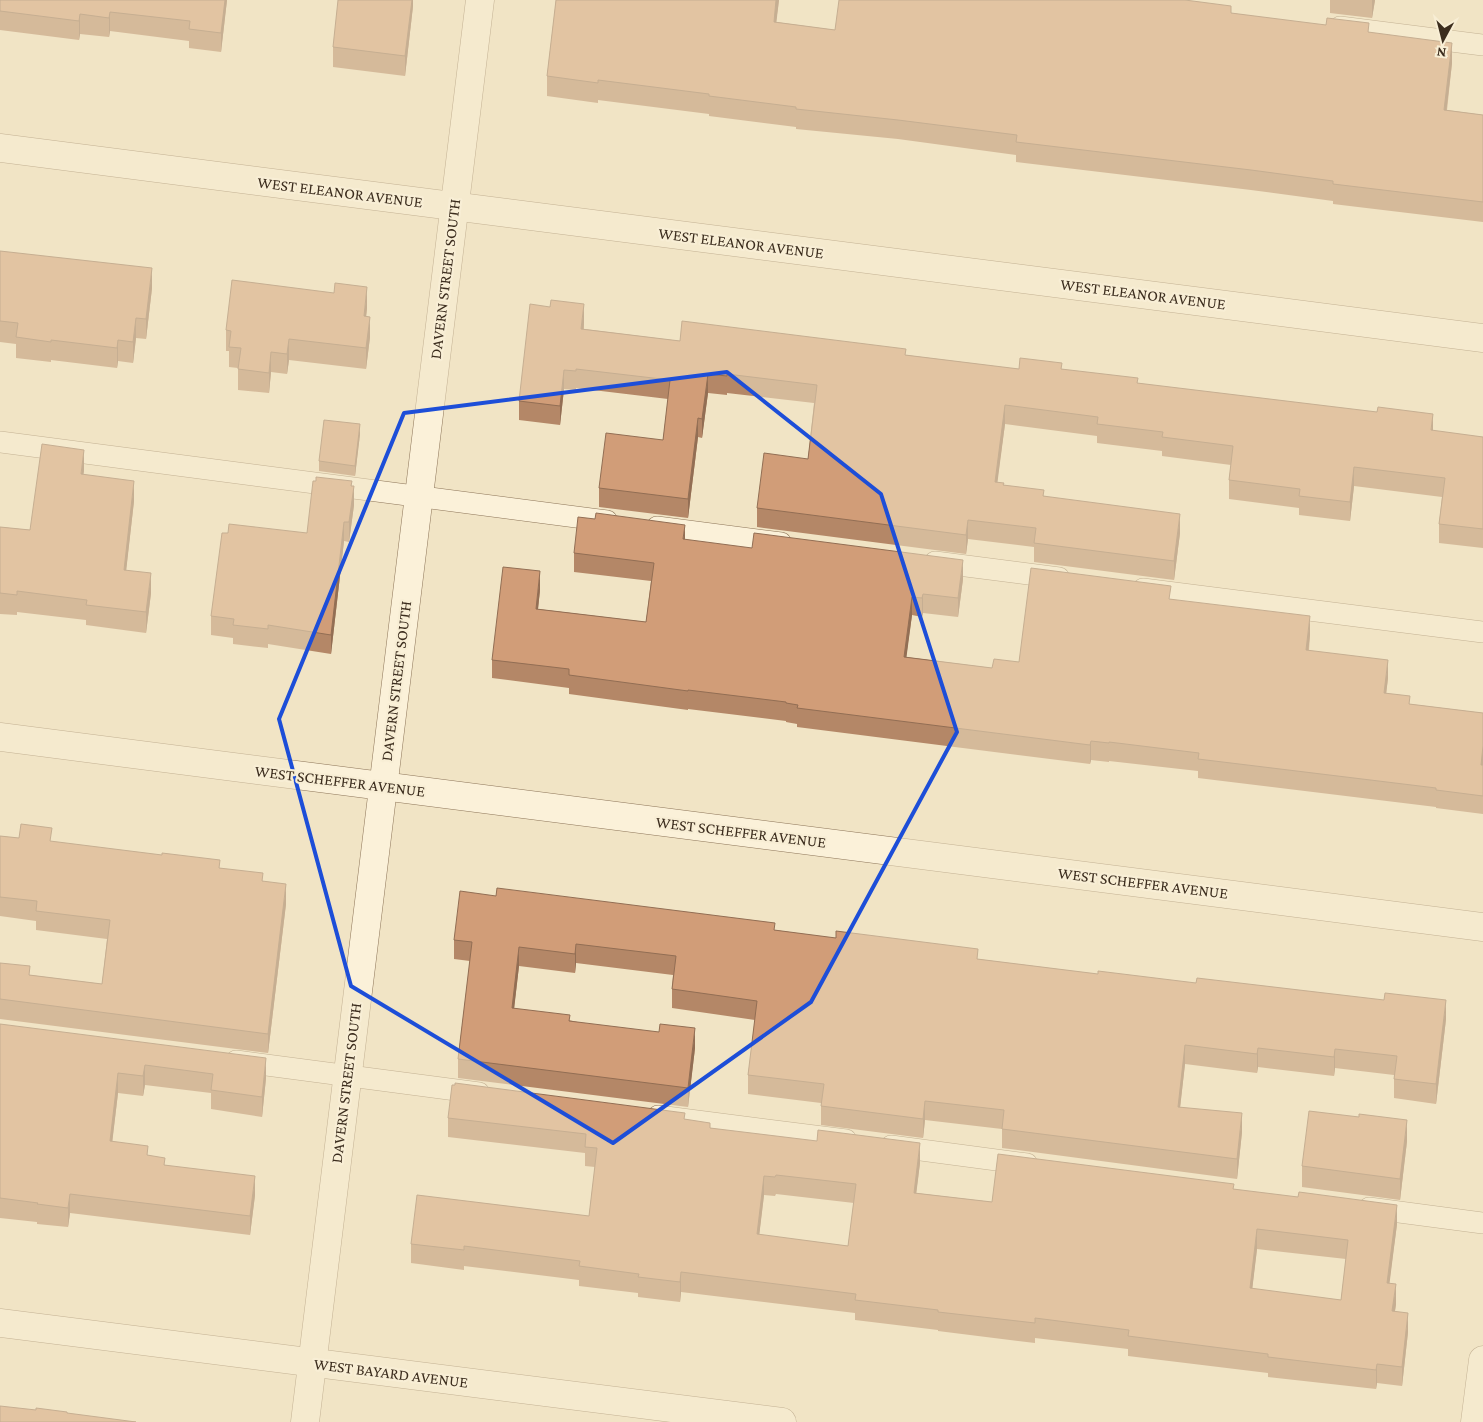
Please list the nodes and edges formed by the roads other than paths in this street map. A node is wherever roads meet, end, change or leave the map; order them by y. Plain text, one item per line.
1 (480, 0) edge
2 (1325, 25) edge
3 (1483, 45) edge
4 (0, 148) edge
5 (454, 207) junction
6 (1483, 338) edge
7 (0, 442) edge
8 (418, 497) junction
9 (798, 545) edge
10 (918, 560) edge
11 (1076, 580) edge
12 (1126, 586) edge
13 (1483, 632) edge
14 (0, 737) edge
15 (383, 786) junction
16 (1483, 927) edge
17 (216, 1059) edge
18 (347, 1076) junction
19 (499, 1095) edge
20 (637, 1113) edge
21 (1051, 1167) edge
22 (1346, 1205) edge
23 (1483, 1222) edge
24 (0, 1323) edge
25 (1483, 1360) edge
26 (312, 1363) junction
27 (304, 1422) edge
28 (782, 1422) edge
29 (1475, 1422) edge

1 - 5 street, DAVERN STREET SOUTH
2 - 3 lane
4 - 5 street, WEST ELEANOR AVENUE
5 - 6 street, WEST ELEANOR AVENUE
5 - 8 street, DAVERN STREET SOUTH
7 - 8 lane
8 - 9 lane
8 - 15 street, DAVERN STREET SOUTH
10 - 11 lane
12 - 13 lane
14 - 15 street, WEST SCHEFFER AVENUE
15 - 16 street, WEST SCHEFFER AVENUE
15 - 18 street, DAVERN STREET SOUTH
17 - 18 lane
18 - 19 lane
18 - 26 street, DAVERN STREET SOUTH
20 - 21 lane
22 - 23 lane
24 - 26 street, WEST BAYARD AVENUE
25 - 29 street
26 - 27 street, DAVERN STREET SOUTH
26 - 28 street, WEST BAYARD AVENUE

